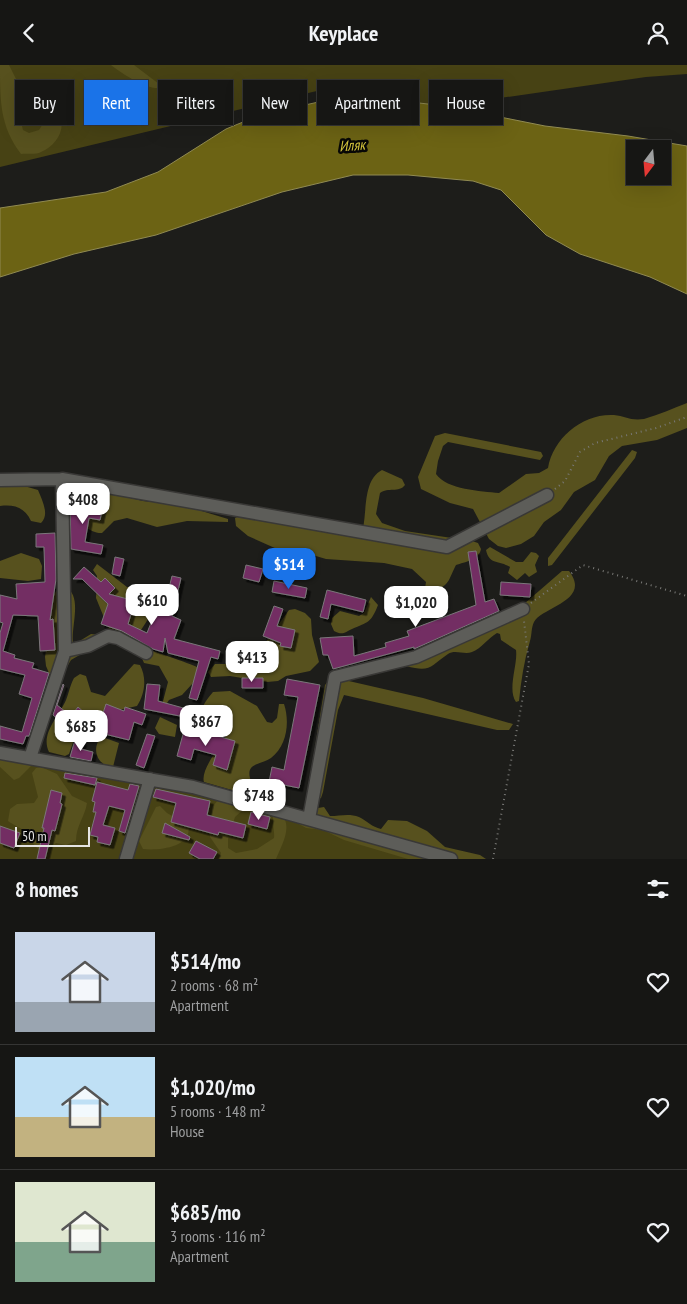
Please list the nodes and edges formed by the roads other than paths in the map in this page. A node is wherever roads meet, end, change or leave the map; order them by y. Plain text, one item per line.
1 (62, 479) junction
2 (0, 480) edge
3 (547, 495) road end
4 (522, 609) road end
5 (65, 651) junction
6 (146, 653) dead end
7 (0, 753) edge
8 (30, 758) junction
9 (150, 779) junction
10 (309, 819) junction
11 (126, 859) edge
12 (451, 859) edge

1 - 2 street
1 - 3 street
1 - 5 street
4 - 10 street
5 - 6 street
5 - 8 street
7 - 8 street
8 - 9 street
9 - 10 street
9 - 11 street
10 - 12 street

